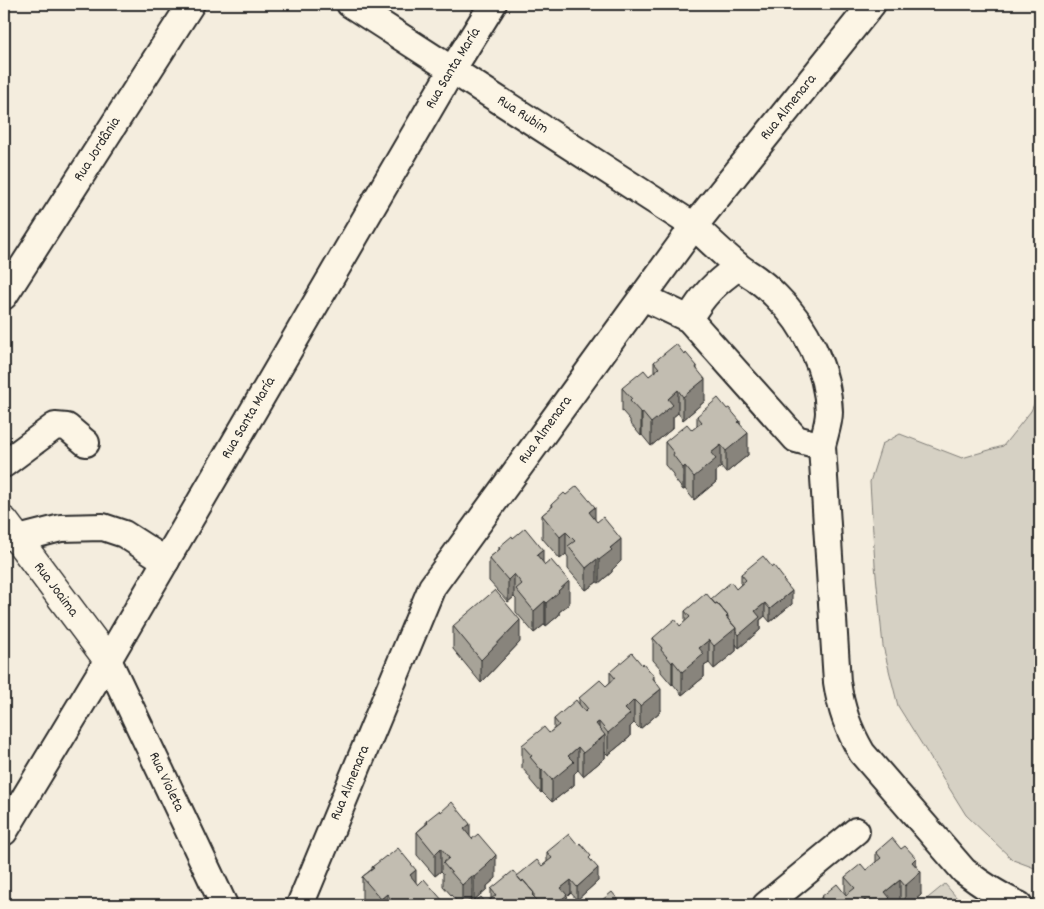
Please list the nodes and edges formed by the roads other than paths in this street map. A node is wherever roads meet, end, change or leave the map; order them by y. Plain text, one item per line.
1 (191, 4) edge
2 (350, 4) edge
3 (494, 4) edge
4 (872, 4) edge
5 (452, 70) junction
6 (694, 226) junction
7 (738, 267) junction
8 (4, 296) edge
9 (643, 296) junction
10 (689, 319) junction
11 (86, 442) dead end
12 (822, 446) junction
13 (4, 464) edge
14 (11, 530) edge
15 (166, 561) junction
16 (108, 660) junction
17 (856, 831) dead end
18 (4, 832) edge
19 (224, 905) edge
20 (300, 905) edge
21 (766, 905) edge
22 (1019, 905) edge

1 - 8 street, Rua Jordânia
2 - 5 street, Rua Rubim
3 - 5 street, Rua Santa María
4 - 6 street, Rua Almenara
5 - 6 street, Rua Rubim
5 - 15 street, Rua Santa María
6 - 7 street, Rua Rubim
6 - 9 street, Rua Almenara
7 - 10 street
7 - 12 street, Rua Rubim
9 - 10 street
9 - 20 street, Rua Almenara
10 - 12 street
11 - 13 street
12 - 22 street, Rua Rubim
14 - 15 street
14 - 16 main road, Rua Joaima
15 - 16 street, Rua Santa María
16 - 18 street, Rua Santa María
16 - 19 street, Rua Violeta
17 - 21 street

